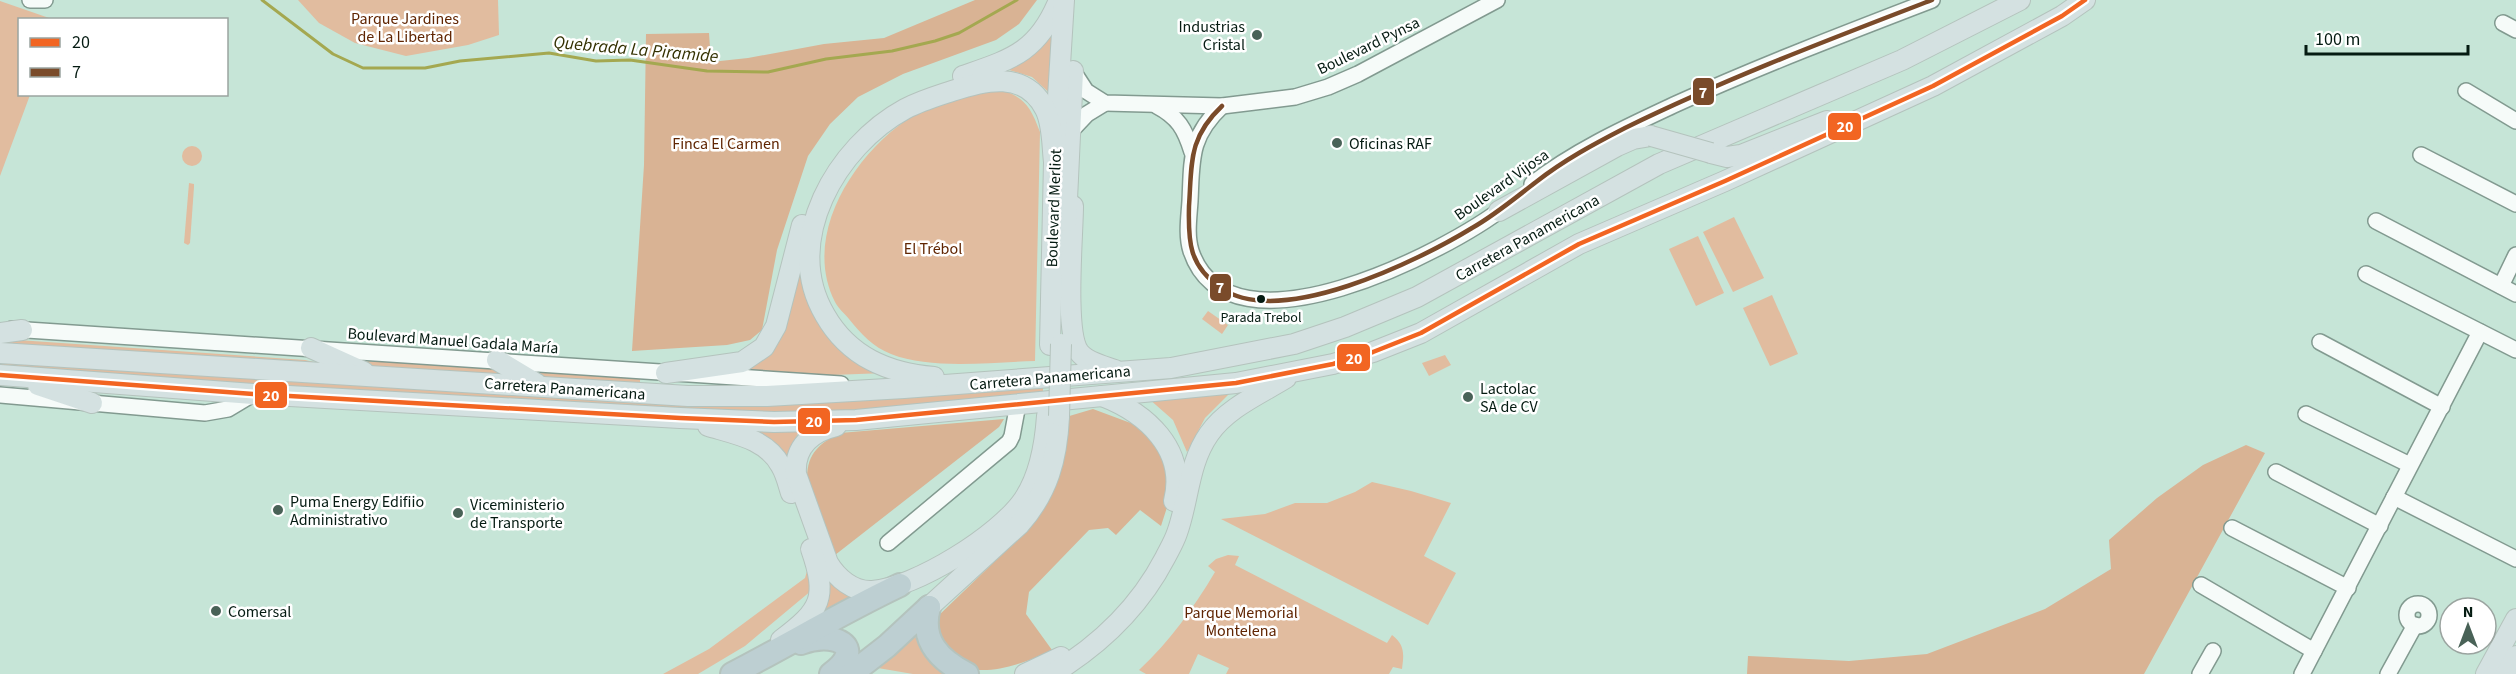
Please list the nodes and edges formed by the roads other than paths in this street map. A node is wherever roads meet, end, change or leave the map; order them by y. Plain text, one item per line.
1 (30, 0) edge
2 (45, 0) edge
3 (1062, 0) edge
4 (1077, 0) edge
5 (1497, 0) edge
6 (1932, 0) edge
7 (2020, 0) edge
8 (2085, 0) edge
9 (1073, 71) junction
10 (1933, 86) junction
11 (2466, 91) dead end
12 (1106, 103) junction
13 (1154, 105) junction
14 (1222, 106) junction
15 (2516, 121) edge
16 (1070, 132) junction
17 (1192, 152) junction
18 (2421, 155) dead end
19 (1054, 162) junction
20 (2516, 204) edge
21 (1499, 211) junction
22 (2376, 221) dead end
23 (2516, 255) edge
24 (2366, 273) dead end
25 (2501, 286) junction
26 (2516, 294) edge
27 (0, 328) edge
28 (22, 330) junction
29 (2480, 332) junction
30 (0, 333) edge
31 (2320, 342) dead end
32 (1055, 344) junction
33 (311, 348) junction
34 (2516, 350) edge
35 (0, 353) edge
36 (497, 360) junction
37 (1121, 371) junction
38 (666, 373) junction
39 (1294, 373) junction
40 (5, 375) edge
41 (374, 376) junction
42 (997, 382) junction
43 (539, 386) junction
44 (904, 388) junction
45 (253, 394) junction
46 (0, 395) edge
47 (1099, 395) junction
48 (92, 403) junction
49 (1018, 404) junction
50 (2442, 407) junction
51 (2306, 414) dead end
52 (1053, 416) junction
53 (680, 417) junction
54 (856, 420) junction
55 (2410, 465) junction
56 (1184, 471) junction
57 (2276, 472) dead end
58 (2394, 497) junction
59 (1180, 499) junction
60 (2380, 526) junction
61 (2232, 528) dead end
62 (888, 543) dead end
63 (2516, 559) edge
64 (900, 585) junction
65 (2201, 585) dead end
66 (2348, 588) junction
67 (929, 607) junction
68 (2516, 619) edge
69 (2415, 626) dead end
70 (2212, 651) dead end
71 (2314, 651) junction
72 (2516, 656) edge
73 (747, 666) edge
74 (831, 674) edge
75 (851, 674) edge
76 (967, 674) edge
77 (1025, 674) edge
78 (1052, 674) edge
79 (2200, 674) edge
80 (2302, 674) edge
81 (2388, 674) edge
82 (2486, 674) edge
83 (2506, 674) edge

1 - 2 street
3 - 19 main road, Boulevard Merliot
3 - 38 main road
4 - 9 main road, Boulevard Merliot
5 - 14 street, Boulevard Pynsa
6 - 21 street, Boulevard Vijosa
7 - 37 main road, Carretera Panamericana
8 - 10 main road, Carretera Panamericana
9 - 12 street
9 - 16 main road, Boulevard Merliot
10 - 21 main road, bridge
10 - 39 main road, Carretera Panamericana
11 - 15 street
12 - 13 street, Boulevard Pynsa
12 - 16 street
13 - 14 street, Boulevard Pynsa
13 - 17 street, Boulevard Vijosa
14 - 17 street, Boulevard Vijosa
16 - 32 main road, Boulevard Merliot
16 - 37 main road
17 - 21 street, Boulevard Vijosa
18 - 20 street
19 - 32 main road, Boulevard Merliot
19 - 42 main road
22 - 25 street
23 - 25 street
24 - 29 street
25 - 26 street
27 - 28 street, Boulevard Manuel Gadala María
28 - 30 main road
28 - 33 street, Boulevard Manuel Gadala María
29 - 34 street
29 - 50 street
31 - 50 street
32 - 52 main road, Boulevard Merliot
33 - 36 street, Boulevard Manuel Gadala María
33 - 41 main road
35 - 41 main road, Carretera Panamericana
36 - 38 street, Boulevard Manuel Gadala María
36 - 43 main road
37 - 42 main road, Carretera Panamericana
38 - 44 street, Boulevard Manuel Gadala María
39 - 47 main road, Carretera Panamericana
39 - 56 main road
40 - 45 main road, Carretera Panamericana
40 - 48 main road
41 - 43 main road, Carretera Panamericana
42 - 44 main road, Carretera Panamericana
43 - 44 main road, Carretera Panamericana
45 - 48 street
45 - 53 main road, Carretera Panamericana
46 - 48 street
47 - 49 main road, Carretera Panamericana
47 - 56 main road
49 - 54 main road, Carretera Panamericana
49 - 62 street
50 - 55 street
51 - 55 street
52 - 64 main road
52 - 67 main road
53 - 54 main road, Carretera Panamericana
53 - 73 main road
54 - 64 main road
55 - 58 street
56 - 59 main road
57 - 60 street
58 - 60 street
58 - 63 street
59 - 77 main road
59 - 78 main road
60 - 66 street
61 - 66 street
64 - 73 highway
65 - 71 street
66 - 71 street
67 - 75 highway
67 - 76 highway
68 - 82 main road
69 - 81 street
70 - 79 street
71 - 80 street
72 - 83 main road
73 - 74 highway

